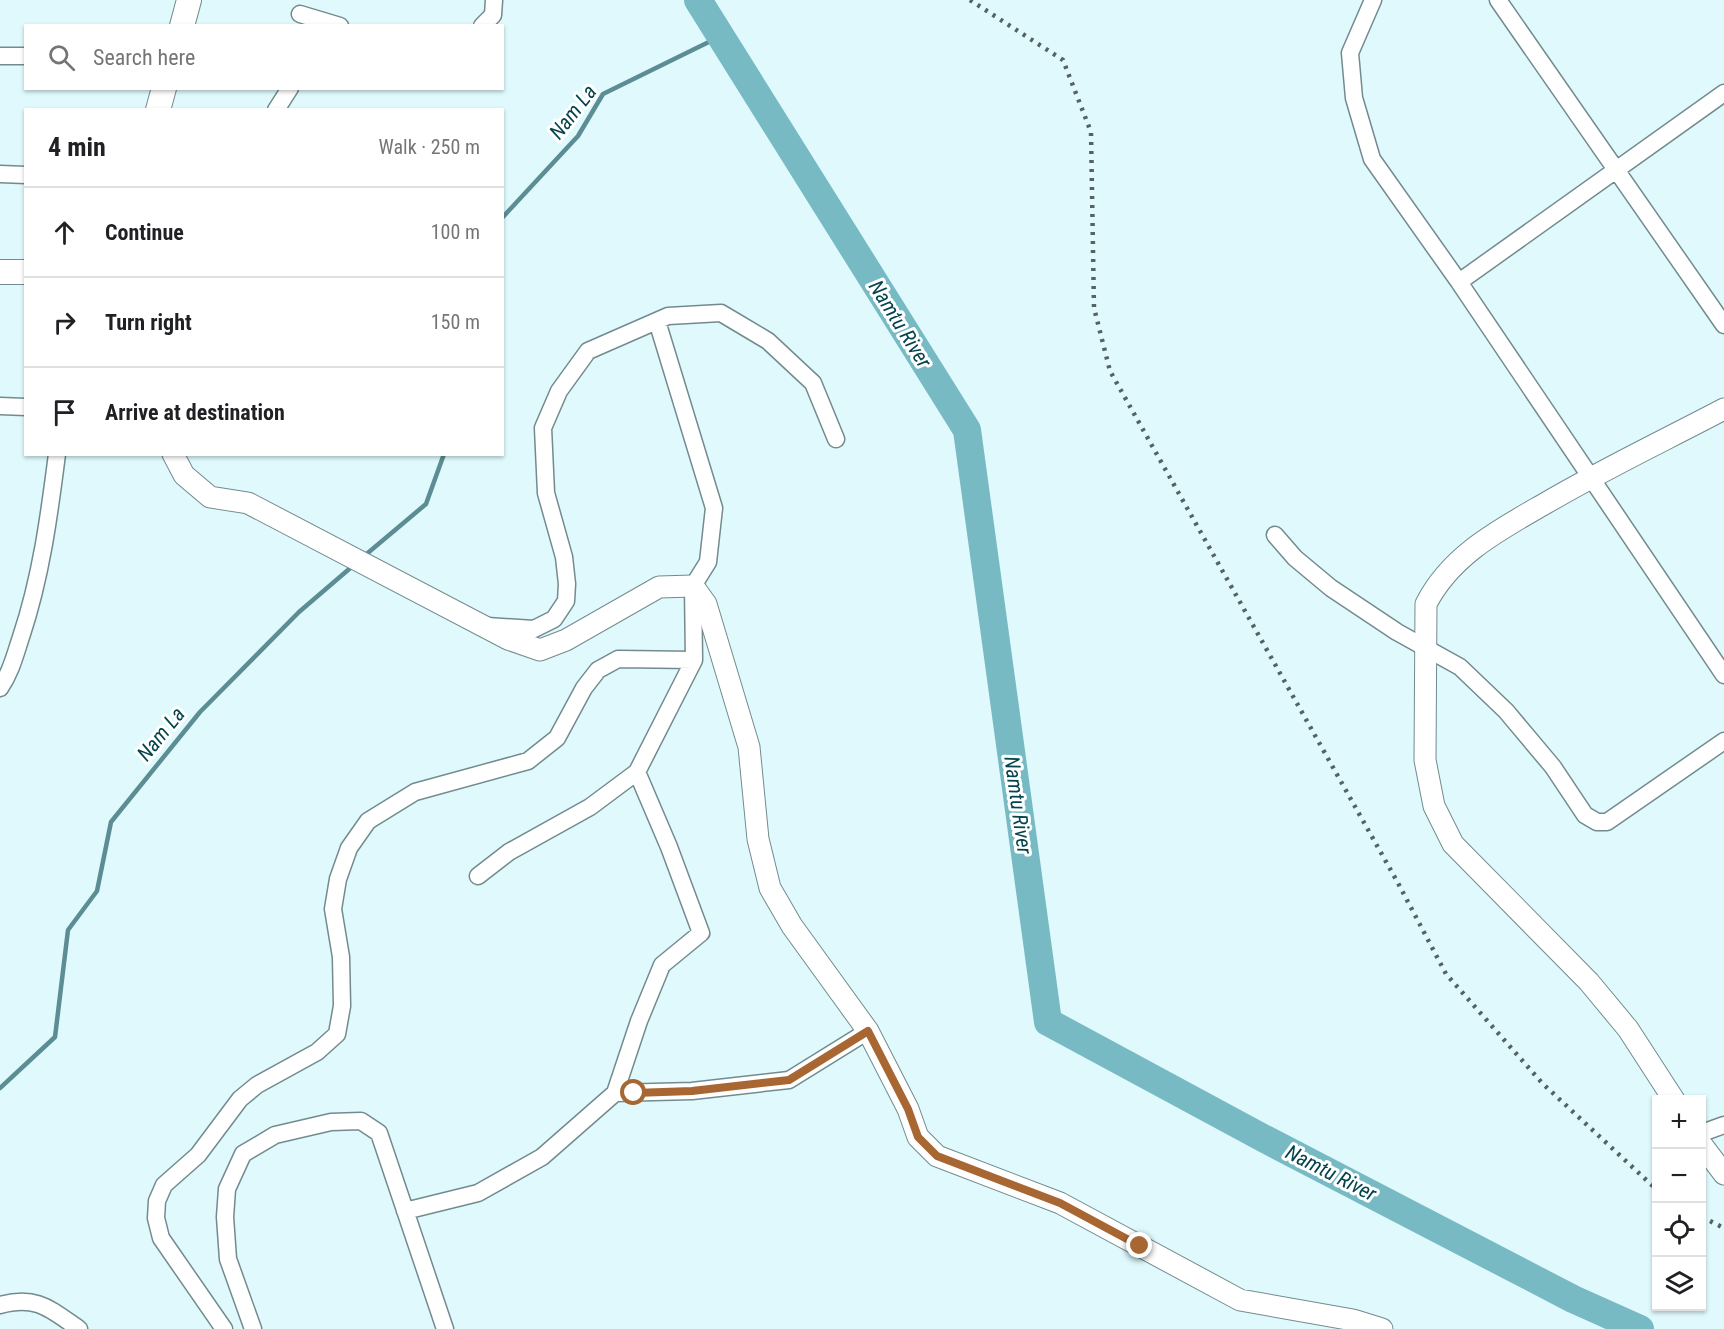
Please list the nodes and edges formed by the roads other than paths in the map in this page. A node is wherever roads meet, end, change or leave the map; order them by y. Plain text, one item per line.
1 (189, 0) edge
2 (495, 0) edge
3 (1373, 0) edge
4 (1498, 0) edge
5 (301, 13) edge
6 (183, 24) edge
7 (334, 24) edge
8 (484, 24) edge
9 (0, 56) edge
10 (24, 56) edge
11 (163, 90) edge
12 (289, 90) edge
13 (1724, 93) edge
14 (159, 108) edge
15 (277, 108) edge
16 (1616, 168) junction
17 (0, 174) edge
18 (24, 175) edge
19 (0, 272) edge
20 (24, 273) edge
21 (1459, 282) junction
22 (657, 321) junction
23 (1724, 325) edge
24 (0, 406) edge
25 (24, 407) edge
26 (1724, 409) edge
27 (836, 438) dead end
28 (57, 456) edge
29 (174, 456) edge
30 (1589, 477) junction
31 (1275, 535) dead end
32 (693, 586) junction
33 (482, 625) junction
34 (1425, 648) junction
35 (694, 660) junction
36 (1724, 675) edge
37 (0, 688) edge
38 (1724, 741) edge
39 (637, 772) junction
40 (478, 876) dead end
41 (868, 1031) junction
42 (615, 1093) junction
43 (1671, 1095) edge
44 (1724, 1125) edge
45 (1706, 1130) edge
46 (1704, 1149) edge
47 (1724, 1174) edge
48 (405, 1211) junction
49 (0, 1305) edge
50 (79, 1329) edge
51 (224, 1329) edge
52 (253, 1329) edge
53 (445, 1329) edge
54 (1382, 1329) edge

1 - 6 main road
2 - 8 street
3 - 21 street
4 - 16 street
5 - 7 street
9 - 10 street
11 - 14 main road
12 - 15 street
13 - 16 street
16 - 21 street
16 - 23 street
17 - 18 street
19 - 20 main road
21 - 30 street
22 - 27 street
22 - 32 street
22 - 33 street
24 - 25 street
26 - 30 street
28 - 37 street
29 - 33 street
30 - 34 street
30 - 36 street
31 - 34 street
32 - 33 street
32 - 35 street
32 - 41 street
34 - 38 street
34 - 43 street
35 - 39 street
35 - 51 street
39 - 40 street
39 - 42 street
41 - 42 street
41 - 54 street
42 - 48 street
44 - 45 street
46 - 47 street
48 - 52 street
48 - 53 street
49 - 50 street

